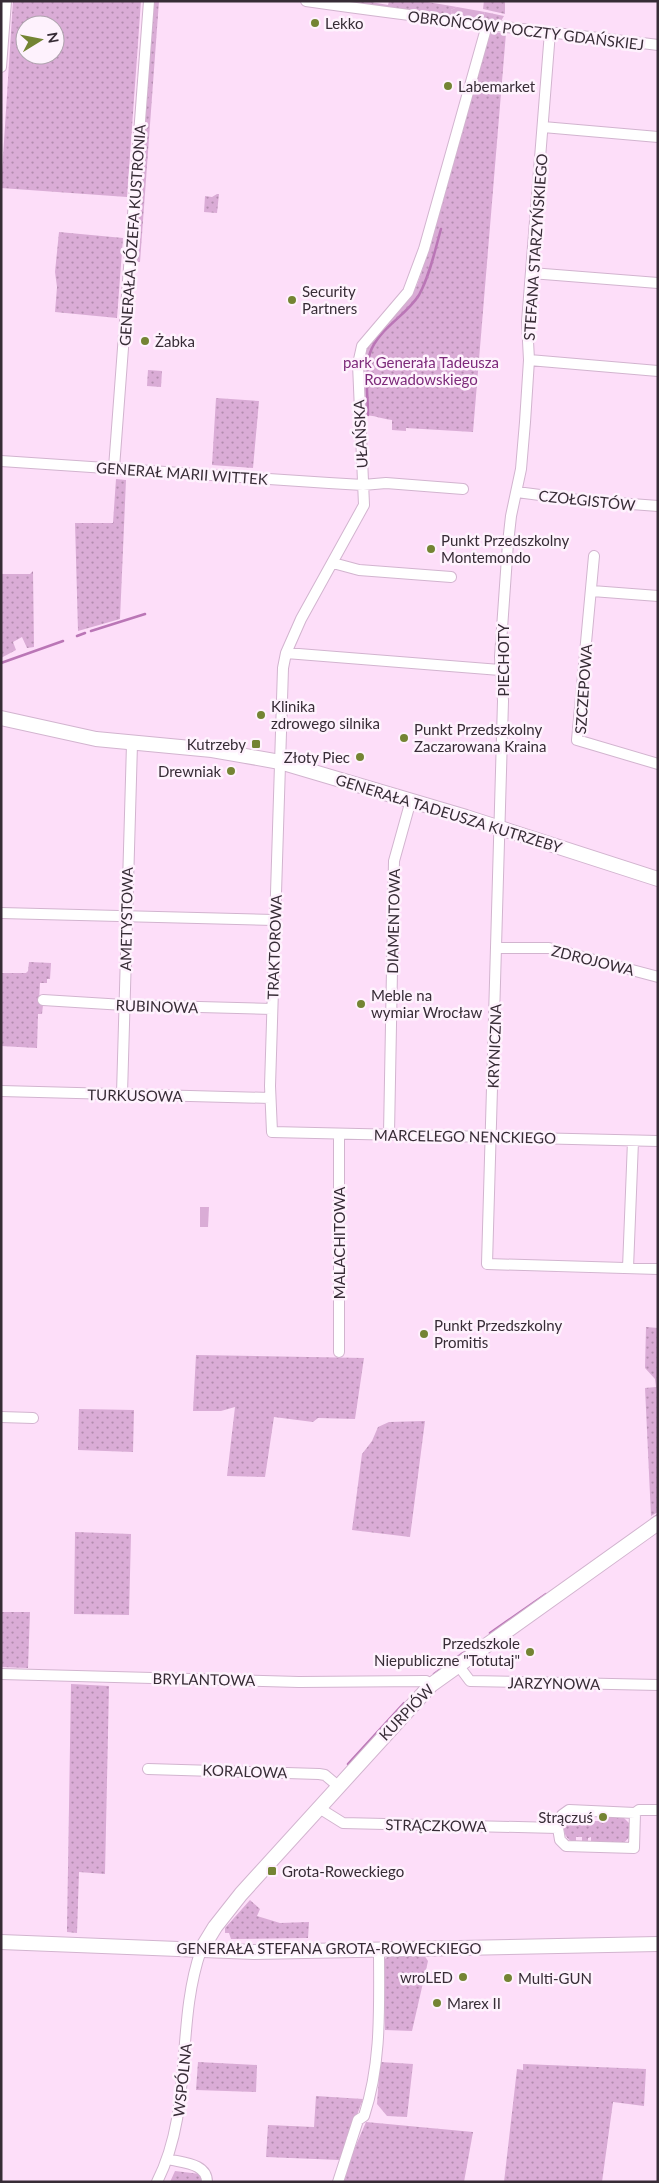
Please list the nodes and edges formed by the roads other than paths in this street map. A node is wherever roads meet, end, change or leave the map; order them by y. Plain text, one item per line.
1 (6, 1) edge
2 (149, 1) edge
3 (306, 1) edge
4 (488, 25) junction
5 (550, 32) junction
6 (658, 45) edge
7 (1, 67) edge
8 (543, 127) junction
9 (658, 137) edge
10 (531, 272) junction
11 (658, 283) edge
12 (529, 360) junction
13 (658, 371) edge
14 (1, 461) edge
15 (114, 468) junction
16 (363, 485) junction
17 (463, 489) dead end
18 (517, 492) junction
19 (658, 506) edge
20 (594, 556) dead end
21 (333, 563) junction
22 (451, 577) dead end
23 (592, 591) junction
24 (658, 596) edge
25 (286, 653) junction
26 (500, 670) junction
27 (1, 718) edge
28 (132, 744) junction
29 (280, 762) junction
30 (658, 764) edge
31 (410, 800) junction
32 (499, 828) junction
33 (658, 879) edge
34 (1, 913) edge
35 (126, 916) junction
36 (274, 920) junction
37 (497, 948) junction
38 (658, 977) edge
39 (43, 1000) dead end
40 (124, 1005) junction
41 (272, 1009) junction
42 (1, 1092) edge
43 (122, 1094) junction
44 (270, 1098) junction
45 (272, 1132) joint
46 (339, 1134) junction
47 (389, 1134) junction
48 (492, 1136) junction
49 (633, 1140) junction
50 (658, 1141) edge
51 (628, 1268) junction
52 (658, 1269) edge
53 (339, 1352) dead end
54 (1, 1416) edge
55 (33, 1418) dead end
56 (658, 1523) edge
57 (458, 1665) junction
58 (1, 1674) edge
59 (407, 1681) junction
60 (431, 1685) junction
61 (658, 1685) edge
62 (419, 1697) junction
63 (148, 1769) dead end
64 (338, 1786) junction
65 (319, 1808) junction
66 (658, 1810) edge
67 (635, 1813) junction
68 (558, 1828) junction
69 (1, 1942) edge
70 (658, 1944) edge
71 (200, 1950) junction
72 (379, 1950) junction
73 (168, 2159) junction
74 (158, 2182) edge
75 (207, 2182) edge
76 (338, 2182) edge

1 - 7 street
2 - 15 street, GENERAŁA JÓZEFA KUSTRONIA
3 - 4 street, OBROŃCÓW POCZTY GDAŃSKIEJ
4 - 5 street, OBROŃCÓW POCZTY GDAŃSKIEJ
4 - 16 street, UŁAŃSKA
5 - 6 street, OBROŃCÓW POCZTY GDAŃSKIEJ
5 - 8 street, STEFANA STARZYŃSKIEGO
8 - 9 street
8 - 10 street, STEFANA STARZYŃSKIEGO
10 - 11 street
10 - 12 street, STEFANA STARZYŃSKIEGO
12 - 13 street
12 - 18 street, STEFANA STARZYŃSKIEGO
14 - 15 street, GENERAŁ MARII WITTEK
15 - 16 street, GENERAŁ MARII WITTEK
16 - 17 street, GENERAŁ MARII WITTEK
16 - 21 street, UŁAŃSKA
18 - 19 street, CZOŁGISTÓW
18 - 26 street, PIECHOTY
20 - 23 street, SZCZEPOWA
21 - 22 street
21 - 25 street, UŁAŃSKA
23 - 24 street
23 - 30 street, SZCZEPOWA
25 - 26 street
25 - 29 street, UŁAŃSKA
26 - 32 street, PIECHOTY
27 - 28 street, GENERAŁA TADEUSZA KUTRZEBY
28 - 29 street, GENERAŁA TADEUSZA KUTRZEBY
28 - 35 street, AMETYSTOWA
29 - 31 street, GENERAŁA TADEUSZA KUTRZEBY
29 - 36 street, TRAKTOROWA
31 - 32 street, GENERAŁA TADEUSZA KUTRZEBY
31 - 47 street, DIAMENTOWA
32 - 33 street, GENERAŁA TADEUSZA KUTRZEBY
32 - 37 street, KRYNICZNA
34 - 35 street
35 - 36 street
35 - 40 street, AMETYSTOWA
36 - 41 street, TRAKTOROWA
37 - 38 street, ZDROJOWA
37 - 48 street, KRYNICZNA
39 - 40 street, RUBINOWA
40 - 41 street, RUBINOWA
40 - 43 street, AMETYSTOWA
41 - 44 street, TRAKTOROWA
42 - 43 street, TURKUSOWA
43 - 44 street, TURKUSOWA
44 - 45 street, TRAKTOROWA
45 - 46 street, MARCELEGO NENCKIEGO
46 - 47 street, MARCELEGO NENCKIEGO
46 - 53 street, MALACHITOWA
47 - 48 street, MARCELEGO NENCKIEGO
48 - 49 street, MARCELEGO NENCKIEGO
48 - 51 street, KRYNICZNA
49 - 50 street, MARCELEGO NENCKIEGO
49 - 51 street
51 - 52 street
54 - 55 street
56 - 57 street, KURPIÓW
57 - 60 street, KURPIÓW
57 - 61 street, JARZYNOWA
58 - 59 street, BRYLANTOWA
59 - 60 street, BRYLANTOWA
59 - 62 street
60 - 62 street, KURPIÓW
62 - 64 street, KURPIÓW
63 - 64 street, KORALOWA
64 - 65 street, KURPIÓW
65 - 68 street, STRĄCZKOWA
65 - 71 street, KURPIÓW
66 - 67 street
67 - 68 street
67 - 68 street
69 - 71 street, GENERAŁA STEFANA GROTA-ROWECKIEGO
70 - 72 street, GENERAŁA STEFANA GROTA-ROWECKIEGO
71 - 72 street, GENERAŁA STEFANA GROTA-ROWECKIEGO
71 - 73 street, WSPÓLNA
72 - 76 street
73 - 74 street, WSPÓLNA
73 - 75 street

